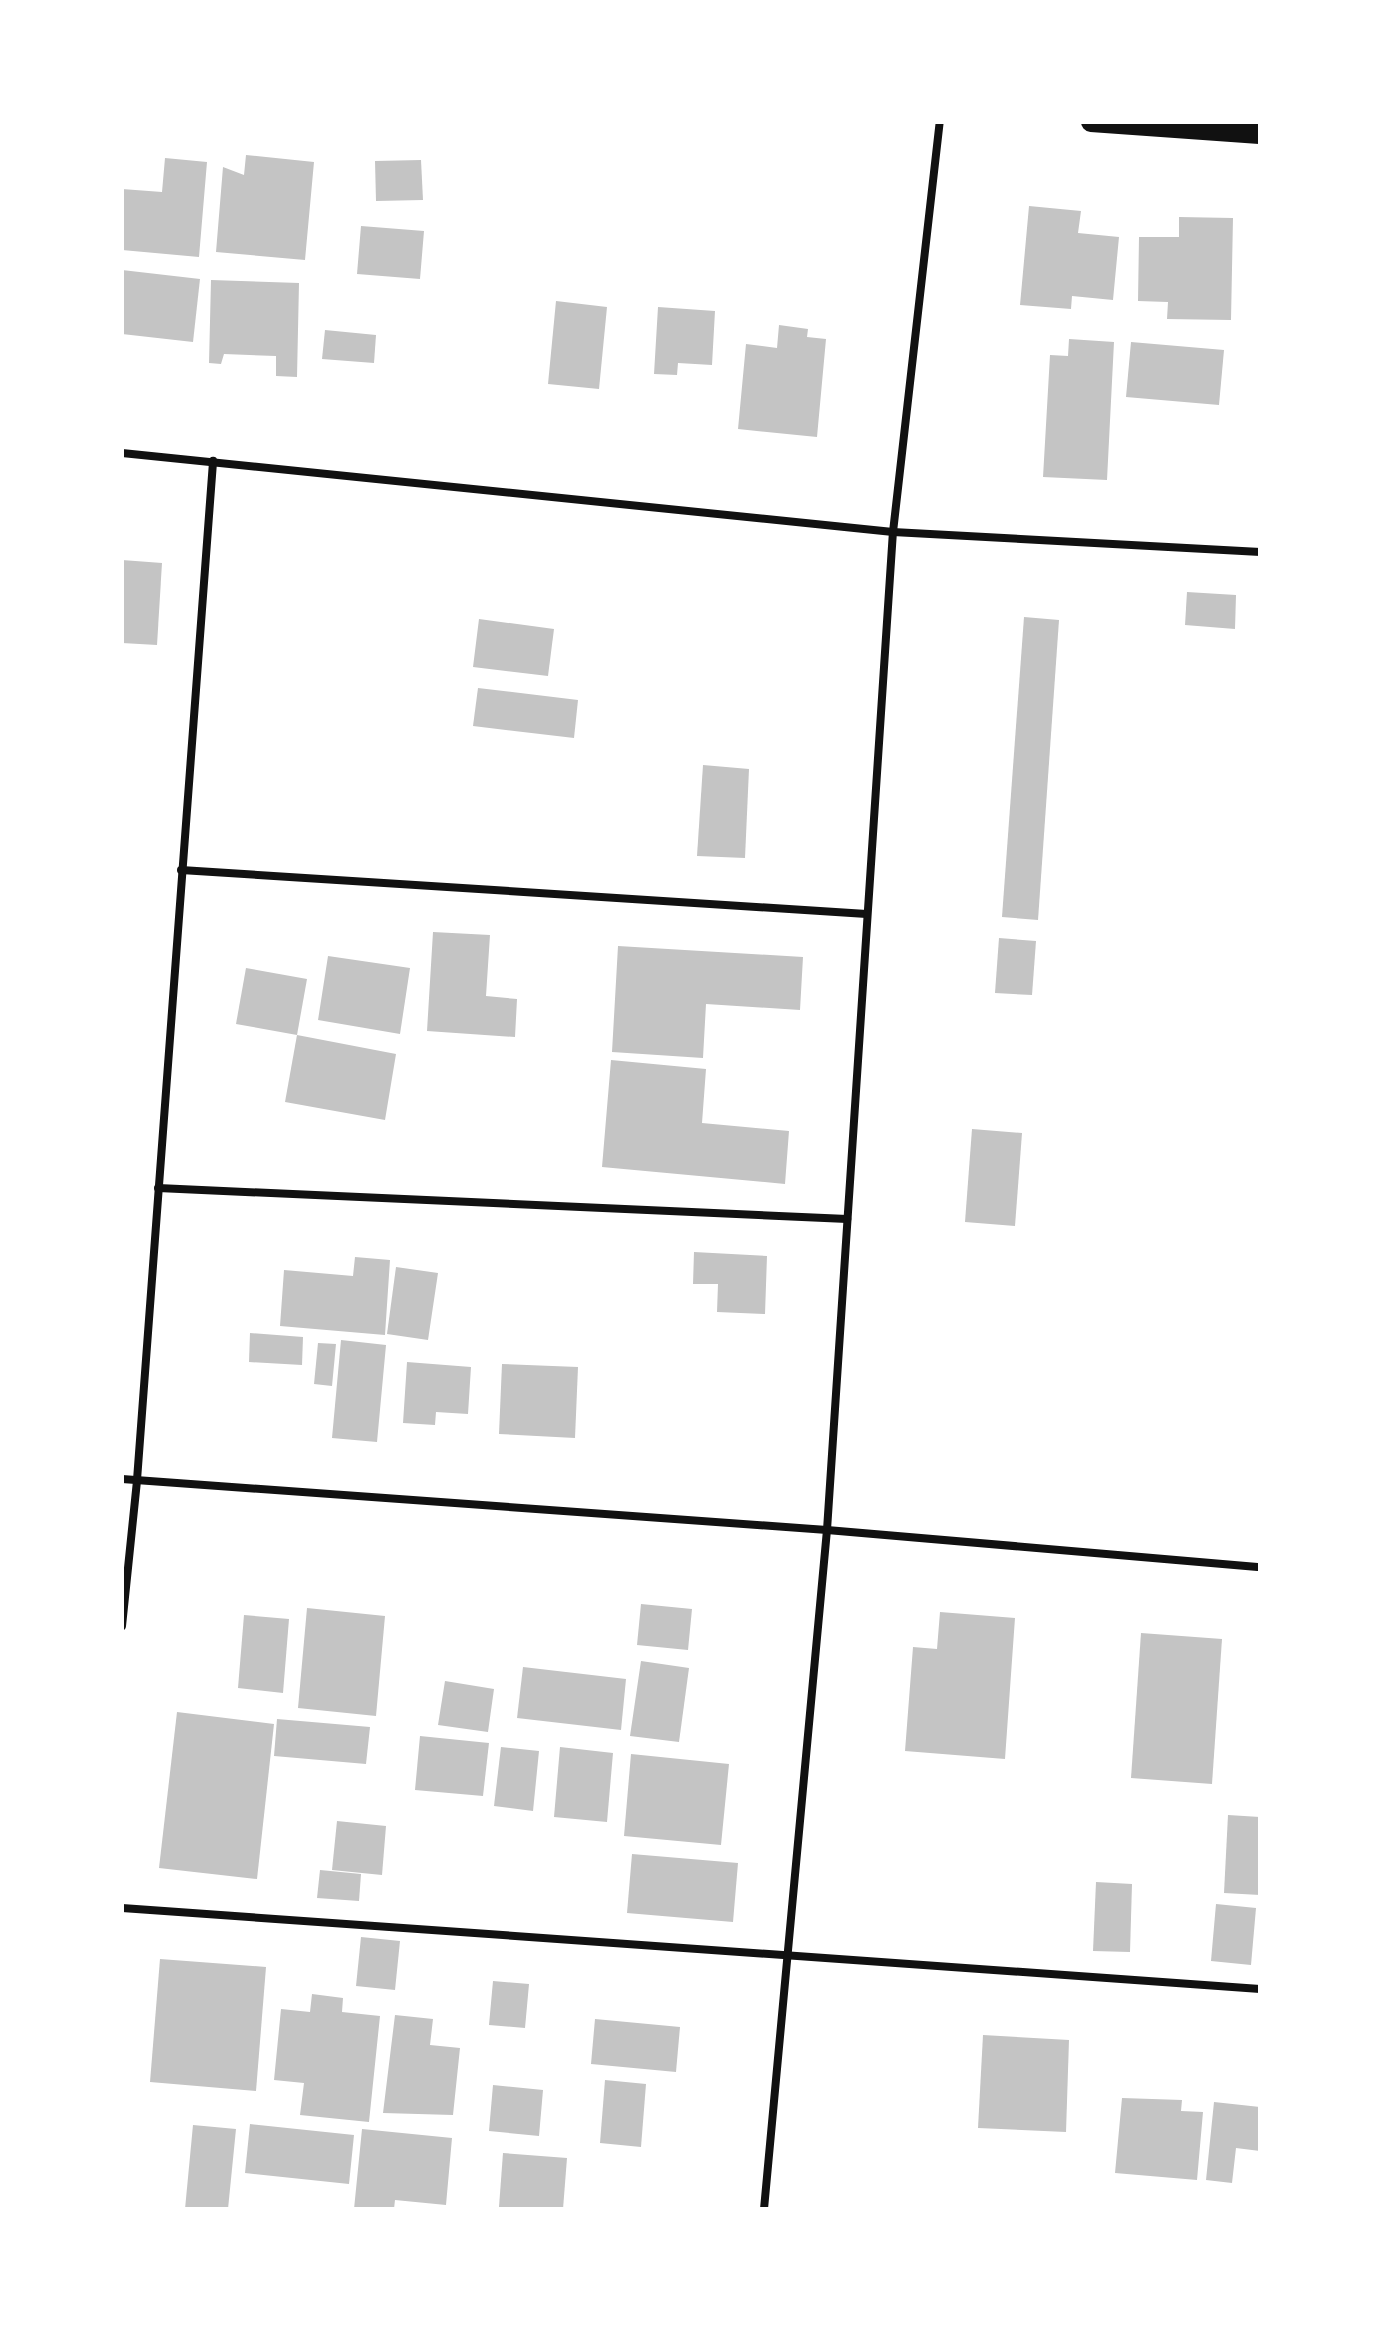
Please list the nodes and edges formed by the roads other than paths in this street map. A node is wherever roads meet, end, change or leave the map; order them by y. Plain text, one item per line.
1 (940, 122) edge
2 (1091, 122) edge
3 (1260, 134) edge
4 (122, 453) edge
5 (213, 461) junction
6 (893, 532) junction
7 (1260, 552) edge
8 (181, 870) junction
9 (867, 914) junction
10 (158, 1188) junction
11 (847, 1219) junction
12 (122, 1479) edge
13 (137, 1480) junction
14 (827, 1530) junction
15 (1260, 1567) edge
16 (122, 1626) edge
17 (122, 1908) edge
18 (786, 1955) junction
19 (1260, 1989) edge
20 (764, 2209) edge

1 - 6 street
2 - 3 main road
4 - 5 street
5 - 6 street
5 - 8 street
6 - 7 street
6 - 9 street
8 - 9 street
8 - 10 street
9 - 11 street
10 - 11 street
10 - 13 street
11 - 14 street
12 - 13 street
13 - 14 street
13 - 16 street
14 - 15 street
14 - 18 street
17 - 18 street
18 - 19 street
18 - 20 street

